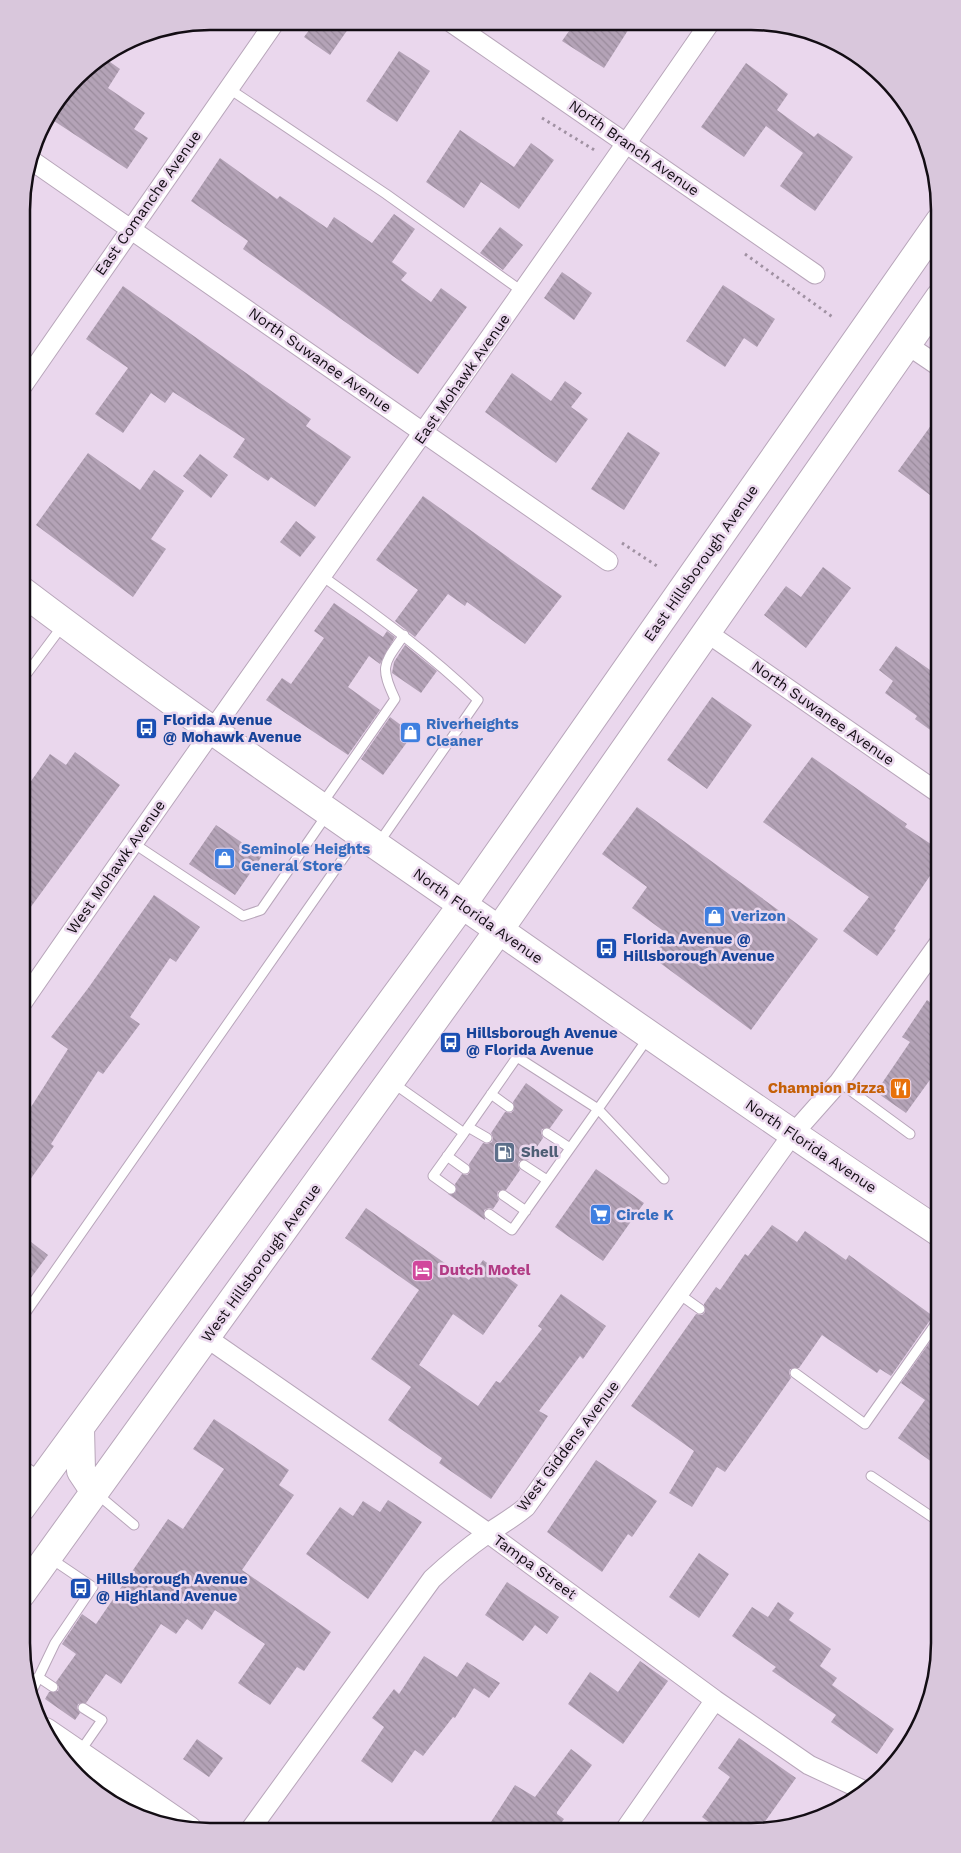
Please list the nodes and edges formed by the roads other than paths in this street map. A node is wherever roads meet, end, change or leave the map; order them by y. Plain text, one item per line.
1 (269, 30) edge
2 (462, 30) edge
3 (705, 30) edge
4 (228, 88) junction
5 (627, 143) junction
6 (36, 164) edge
7 (130, 228) junction
8 (931, 234) edge
9 (815, 274) dead end
10 (523, 292) junction
11 (931, 309) edge
12 (906, 344) junction
13 (931, 361) edge
14 (30, 374) edge
15 (425, 432) junction
16 (608, 561) dead end
17 (322, 576) junction
18 (30, 597) edge
19 (65, 623) junction
20 (706, 632) junction
21 (404, 635) junction
22 (30, 669) edge
23 (212, 732) junction
24 (931, 788) edge
25 (324, 810) junction
26 (368, 841) junction
27 (132, 842) junction
28 (462, 905) junction
29 (499, 930) junction
30 (931, 954) edge
31 (30, 991) edge
32 (649, 1035) junction
33 (390, 1081) junction
34 (839, 1082) junction
35 (491, 1094) junction
36 (509, 1107) dead end
37 (598, 1109) junction
38 (466, 1130) junction
39 (547, 1133) dead end
40 (910, 1134) dead end
41 (792, 1135) junction
42 (487, 1138) dead end
43 (570, 1148) junction
44 (447, 1156) junction
45 (524, 1165) dead end
46 (465, 1169) dead end
47 (664, 1179) dead end
48 (548, 1180) junction
49 (452, 1189) dead end
50 (503, 1195) dead end
51 (526, 1211) junction
52 (489, 1214) dead end
53 (931, 1226) edge
54 (679, 1294) junction
55 (30, 1307) edge
56 (700, 1309) dead end
57 (931, 1330) edge
58 (207, 1338) junction
59 (795, 1373) dead end
60 (80, 1428) junction
61 (31, 1476) edge
62 (871, 1476) dead end
63 (95, 1492) junction
64 (931, 1515) edge
65 (134, 1525) dead end
66 (488, 1533) junction
67 (48, 1556) junction
68 (30, 1581) edge
69 (38, 1677) junction
70 (35, 1684) edge
71 (53, 1687) dead end
72 (715, 1700) junction
73 (83, 1708) dead end
74 (59, 1741) edge
75 (78, 1754) junction
76 (101, 1783) edge
77 (857, 1788) edge
78 (164, 1817) edge
79 (255, 1823) edge
80 (630, 1823) edge

1 - 4 street, East Comanche Avenue
2 - 5 street, North Branch Avenue
3 - 5 street, East Mohawk Avenue
4 - 7 street, East Comanche Avenue
4 - 10 lane
5 - 9 street, North Branch Avenue
5 - 10 street, East Mohawk Avenue
6 - 7 street, North Suwanee Avenue
7 - 14 street, East Comanche Avenue
7 - 15 street, North Suwanee Avenue
8 - 28 main road, East Hillsborough Avenue
10 - 15 street, East Mohawk Avenue
11 - 12 main road
12 - 13 street
12 - 20 main road
15 - 16 street, North Suwanee Avenue
15 - 17 street, East Mohawk Avenue
17 - 21 lane
17 - 23 street, East Mohawk Avenue
18 - 19 main road, North Florida Avenue
19 - 22 lane
19 - 23 main road, North Florida Avenue
20 - 24 street, North Suwanee Avenue
20 - 29 main road
21 - 25 lane
21 - 26 lane
23 - 25 main road, North Florida Avenue
23 - 27 street, West Mohawk Avenue
25 - 26 main road, North Florida Avenue
25 - 27 lane
26 - 28 main road, North Florida Avenue
26 - 55 lane
27 - 31 street, West Mohawk Avenue
28 - 29 main road, North Florida Avenue
28 - 60 main road
29 - 32 main road, North Florida Avenue
29 - 33 main road, West Hillsborough Avenue
30 - 34 street, West Giddens Avenue
32 - 37 lane
32 - 41 main road, North Florida Avenue
33 - 38 lane
33 - 58 main road, West Hillsborough Avenue
34 - 40 lane
34 - 41 street, West Giddens Avenue
35 - 36 lane
35 - 37 lane
35 - 38 lane
37 - 43 lane
37 - 47 lane
38 - 42 lane
38 - 44 lane
39 - 43 lane
41 - 53 main road, North Florida Avenue
41 - 54 street, West Giddens Avenue
43 - 48 lane
44 - 46 lane
44 - 49 lane
45 - 48 lane
48 - 51 lane
50 - 51 lane
51 - 52 lane
54 - 56 lane
54 - 66 street, West Giddens Avenue
57 - 59 lane
58 - 63 main road, West Hillsborough Avenue
58 - 66 street, Tampa Street
60 - 61 main road
60 - 63 main road
62 - 64 lane
63 - 65 lane
63 - 67 main road, West Hillsborough Avenue
66 - 72 street, Tampa Street
66 - 79 street, West Giddens Avenue
67 - 68 main road, West Hillsborough Avenue
67 - 69 lane
69 - 70 lane
69 - 71 lane
72 - 77 street, Tampa Street
72 - 80 street
73 - 75 lane
74 - 75 main road
75 - 76 main road
76 - 78 main road

